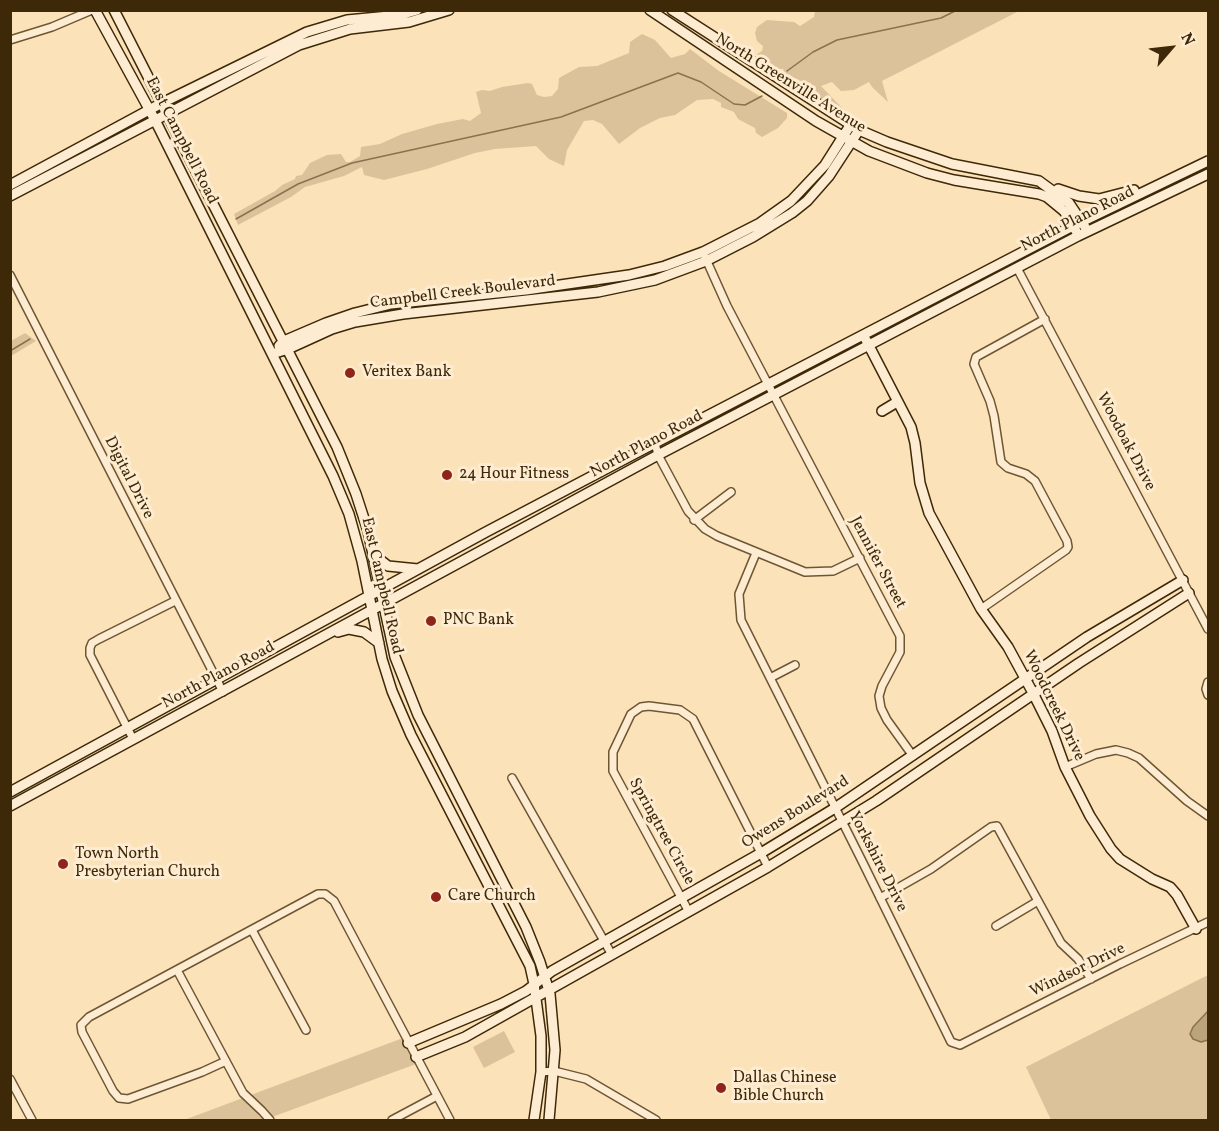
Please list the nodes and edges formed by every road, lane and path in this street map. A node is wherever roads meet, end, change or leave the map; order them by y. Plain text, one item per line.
1 (93, 10) edge
2 (114, 10) edge
3 (417, 10) edge
4 (449, 10) edge
5 (650, 10) edge
6 (672, 10) edge
7 (10, 40) edge
8 (162, 103) junction
9 (149, 110) junction
10 (167, 114) junction
11 (155, 120) junction
12 (855, 127) junction
13 (848, 139) junction
14 (63, 157) junction
15 (1209, 161) edge
16 (71, 164) junction
17 (1209, 174) edge
18 (1165, 180) junction
19 (1040, 181) junction
20 (10, 185) edge
21 (10, 196) edge
22 (1078, 223) junction
23 (1082, 234) junction
24 (704, 256) junction
25 (1004, 261) junction
26 (1017, 268) junction
27 (10, 275) edge
28 (494, 298) junction
29 (384, 306) junction
30 (386, 316) junction
31 (1045, 320) junction
32 (862, 336) junction
33 (286, 345) junction
34 (869, 345) junction
35 (272, 354) junction
36 (768, 383) junction
37 (774, 395) junction
38 (897, 402) junction
39 (882, 411) dead end
40 (656, 442) junction
41 (658, 455) junction
42 (731, 492) dead end
43 (694, 520) junction
44 (486, 532) junction
45 (489, 545) junction
46 (756, 553) junction
47 (374, 555) junction
48 (860, 558) junction
49 (421, 569) junction
50 (1183, 580) junction
51 (382, 590) junction
52 (1189, 592) junction
53 (368, 597) junction
54 (175, 601) junction
55 (385, 603) junction
56 (981, 609) junction
57 (372, 610) junction
58 (1209, 629) edge
59 (327, 635) junction
60 (379, 643) junction
61 (795, 665) dead end
62 (770, 678) junction
63 (1026, 678) junction
64 (217, 681) junction
65 (1209, 682) edge
66 (223, 692) junction
67 (1033, 693) junction
68 (1209, 695) edge
69 (128, 729) junction
70 (133, 739) junction
71 (432, 744) junction
72 (419, 751) junction
73 (913, 756) junction
74 (62, 764) junction
75 (1065, 767) junction
76 (69, 775) junction
77 (512, 778) dead end
78 (10, 792) edge
79 (10, 806) edge
80 (835, 808) junction
81 (1209, 816) edge
82 (842, 822) junction
83 (473, 824) junction
84 (460, 831) junction
85 (761, 853) junction
86 (768, 867) junction
87 (880, 898) junction
88 (682, 899) junction
89 (1038, 901) junction
90 (689, 912) junction
91 (1209, 922) edge
92 (996, 926) dead end
93 (1196, 929) junction
94 (252, 930) junction
95 (605, 941) junction
96 (612, 955) junction
97 (177, 970) junction
98 (545, 976) junction
99 (1091, 979) junction
100 (534, 984) junction
101 (549, 990) junction
102 (536, 997) junction
103 (306, 1030) dead end
104 (408, 1043) junction
105 (960, 1045) joint
106 (416, 1057) junction
107 (226, 1060) junction
108 (554, 1071) junction
109 (541, 1072) junction
110 (10, 1079) edge
111 (437, 1096) junction
112 (32, 1120) edge
113 (270, 1120) edge
114 (392, 1120) edge
115 (450, 1120) edge
116 (534, 1120) edge
117 (549, 1120) edge
118 (656, 1120) edge

1 - 7 street
1 - 9 main road, East Campbell Road
2 - 8 main road, East Campbell Road
3 - 8 main road
4 - 10 main road
5 - 13 main road, North Greenville Avenue
6 - 12 main road, North Greenville Avenue
8 - 9 main road
8 - 10 main road, East Campbell Road
9 - 11 main road, East Campbell Road
9 - 14 main road
10 - 11 main road
10 - 33 main road, East Campbell Road
11 - 16 main road
11 - 35 main road, East Campbell Road
12 - 13 main road, Campbell Creek Boulevard
12 - 19 main road, North Greenville Avenue
13 - 22 main road, North Greenville Avenue
13 - 24 main road, Campbell Creek Boulevard
14 - 16 main road
14 - 20 main road
15 - 18 main road, North Plano Road
16 - 21 main road
17 - 23 main road, North Plano Road
18 - 19 main road
18 - 22 main road, North Plano Road
19 - 22 main road, North Greenville Avenue
22 - 23 main road
22 - 25 main road, North Plano Road
23 - 26 main road, North Plano Road
24 - 28 main road, Campbell Creek Boulevard
24 - 36 street, Jennifer Street
25 - 26 main road
25 - 32 main road, North Plano Road
26 - 31 street, Woodoak Drive
26 - 34 main road, North Plano Road
27 - 54 street, Digital Drive
28 - 29 main road, Campbell Creek Boulevard
28 - 30 main road, Campbell Creek Boulevard
29 - 30 main road
29 - 33 main road, Campbell Creek Boulevard
30 - 33 main road, Campbell Creek Boulevard
31 - 50 street, Woodoak Drive
31 - 56 street
32 - 34 main road, Woodcreek Drive
32 - 36 main road, North Plano Road
33 - 35 main road, Campbell Creek Boulevard
33 - 47 main road, East Campbell Road
34 - 37 main road, North Plano Road
34 - 38 main road, Woodcreek Drive
35 - 53 main road, East Campbell Road
36 - 37 street, Jennifer Street
36 - 40 main road, North Plano Road
37 - 41 main road, North Plano Road
37 - 48 street, Jennifer Street
38 - 39 main road
38 - 56 main road, Woodcreek Drive
40 - 41 street
40 - 44 main road, North Plano Road
41 - 43 street
41 - 45 main road, North Plano Road
42 - 43 street
43 - 46 street
44 - 45 main road
44 - 49 main road, North Plano Road
45 - 55 main road, North Plano Road
46 - 48 street
46 - 62 street, Yorkshire Drive
47 - 49 main road
47 - 51 main road, East Campbell Road
48 - 73 street, Jennifer Street
49 - 51 main road, North Plano Road
50 - 52 street, Woodoak Drive
50 - 63 main road, Owens Boulevard
51 - 53 main road, North Plano Road
51 - 55 main road, East Campbell Road
52 - 58 street, Woodoak Drive
52 - 67 main road, Owens Boulevard
53 - 57 main road, East Campbell Road
53 - 64 main road, North Plano Road
54 - 64 street, Digital Drive
54 - 69 street
55 - 57 main road, North Plano Road
55 - 71 main road, East Campbell Road
56 - 63 main road, Woodcreek Drive
57 - 59 main road, North Plano Road
57 - 60 main road, East Campbell Road
59 - 60 main road
59 - 66 main road, North Plano Road
60 - 72 main road, East Campbell Road
61 - 62 street
62 - 80 street, Yorkshire Drive
63 - 67 main road, Woodcreek Drive
63 - 73 main road, Owens Boulevard
64 - 66 street, Digital Drive
64 - 69 main road, North Plano Road
65 - 68 street
66 - 70 main road, North Plano Road
67 - 75 main road, Woodcreek Drive
67 - 82 main road, Owens Boulevard
69 - 70 street
69 - 74 main road, North Plano Road
70 - 76 main road, North Plano Road
71 - 72 main road
71 - 83 main road, East Campbell Road
72 - 84 main road, East Campbell Road
73 - 80 main road, Owens Boulevard
74 - 76 main road
74 - 78 main road, North Plano Road
75 - 81 street
75 - 93 main road, Woodcreek Drive
76 - 79 main road, North Plano Road
77 - 95 street
80 - 82 street, Yorkshire Drive
80 - 85 main road, Owens Boulevard
82 - 86 main road, Owens Boulevard
82 - 87 street, Yorkshire Drive
83 - 84 main road
83 - 98 main road, East Campbell Road
84 - 100 main road, East Campbell Road
85 - 86 street, Springtree Circle
85 - 88 main road, Owens Boulevard
85 - 88 street, Springtree Circle
86 - 90 main road, Owens Boulevard
87 - 89 street
87 - 105 street, Yorkshire Drive
88 - 90 street, Springtree Circle
88 - 95 main road, Owens Boulevard
89 - 92 street
89 - 99 street
90 - 96 main road, Owens Boulevard
91 - 93 street, Windsor Drive
93 - 99 street, Windsor Drive
94 - 97 street
94 - 103 street
94 - 104 street
95 - 96 street
95 - 98 main road, Owens Boulevard
96 - 101 main road, Owens Boulevard
97 - 107 street
97 - 107 street
98 - 100 main road, Owens Boulevard
98 - 101 main road, East Campbell Road
99 - 105 street, Windsor Drive
100 - 102 main road, East Campbell Road
100 - 104 main road, Owens Boulevard
101 - 102 main road, Owens Boulevard
101 - 108 main road, East Campbell Road
102 - 106 main road, Owens Boulevard
102 - 109 main road, East Campbell Road
104 - 106 street
106 - 111 street
107 - 113 street
108 - 109 street
108 - 117 main road, East Campbell Road
108 - 118 street
109 - 116 main road, East Campbell Road
110 - 112 street
111 - 114 street
111 - 115 street

